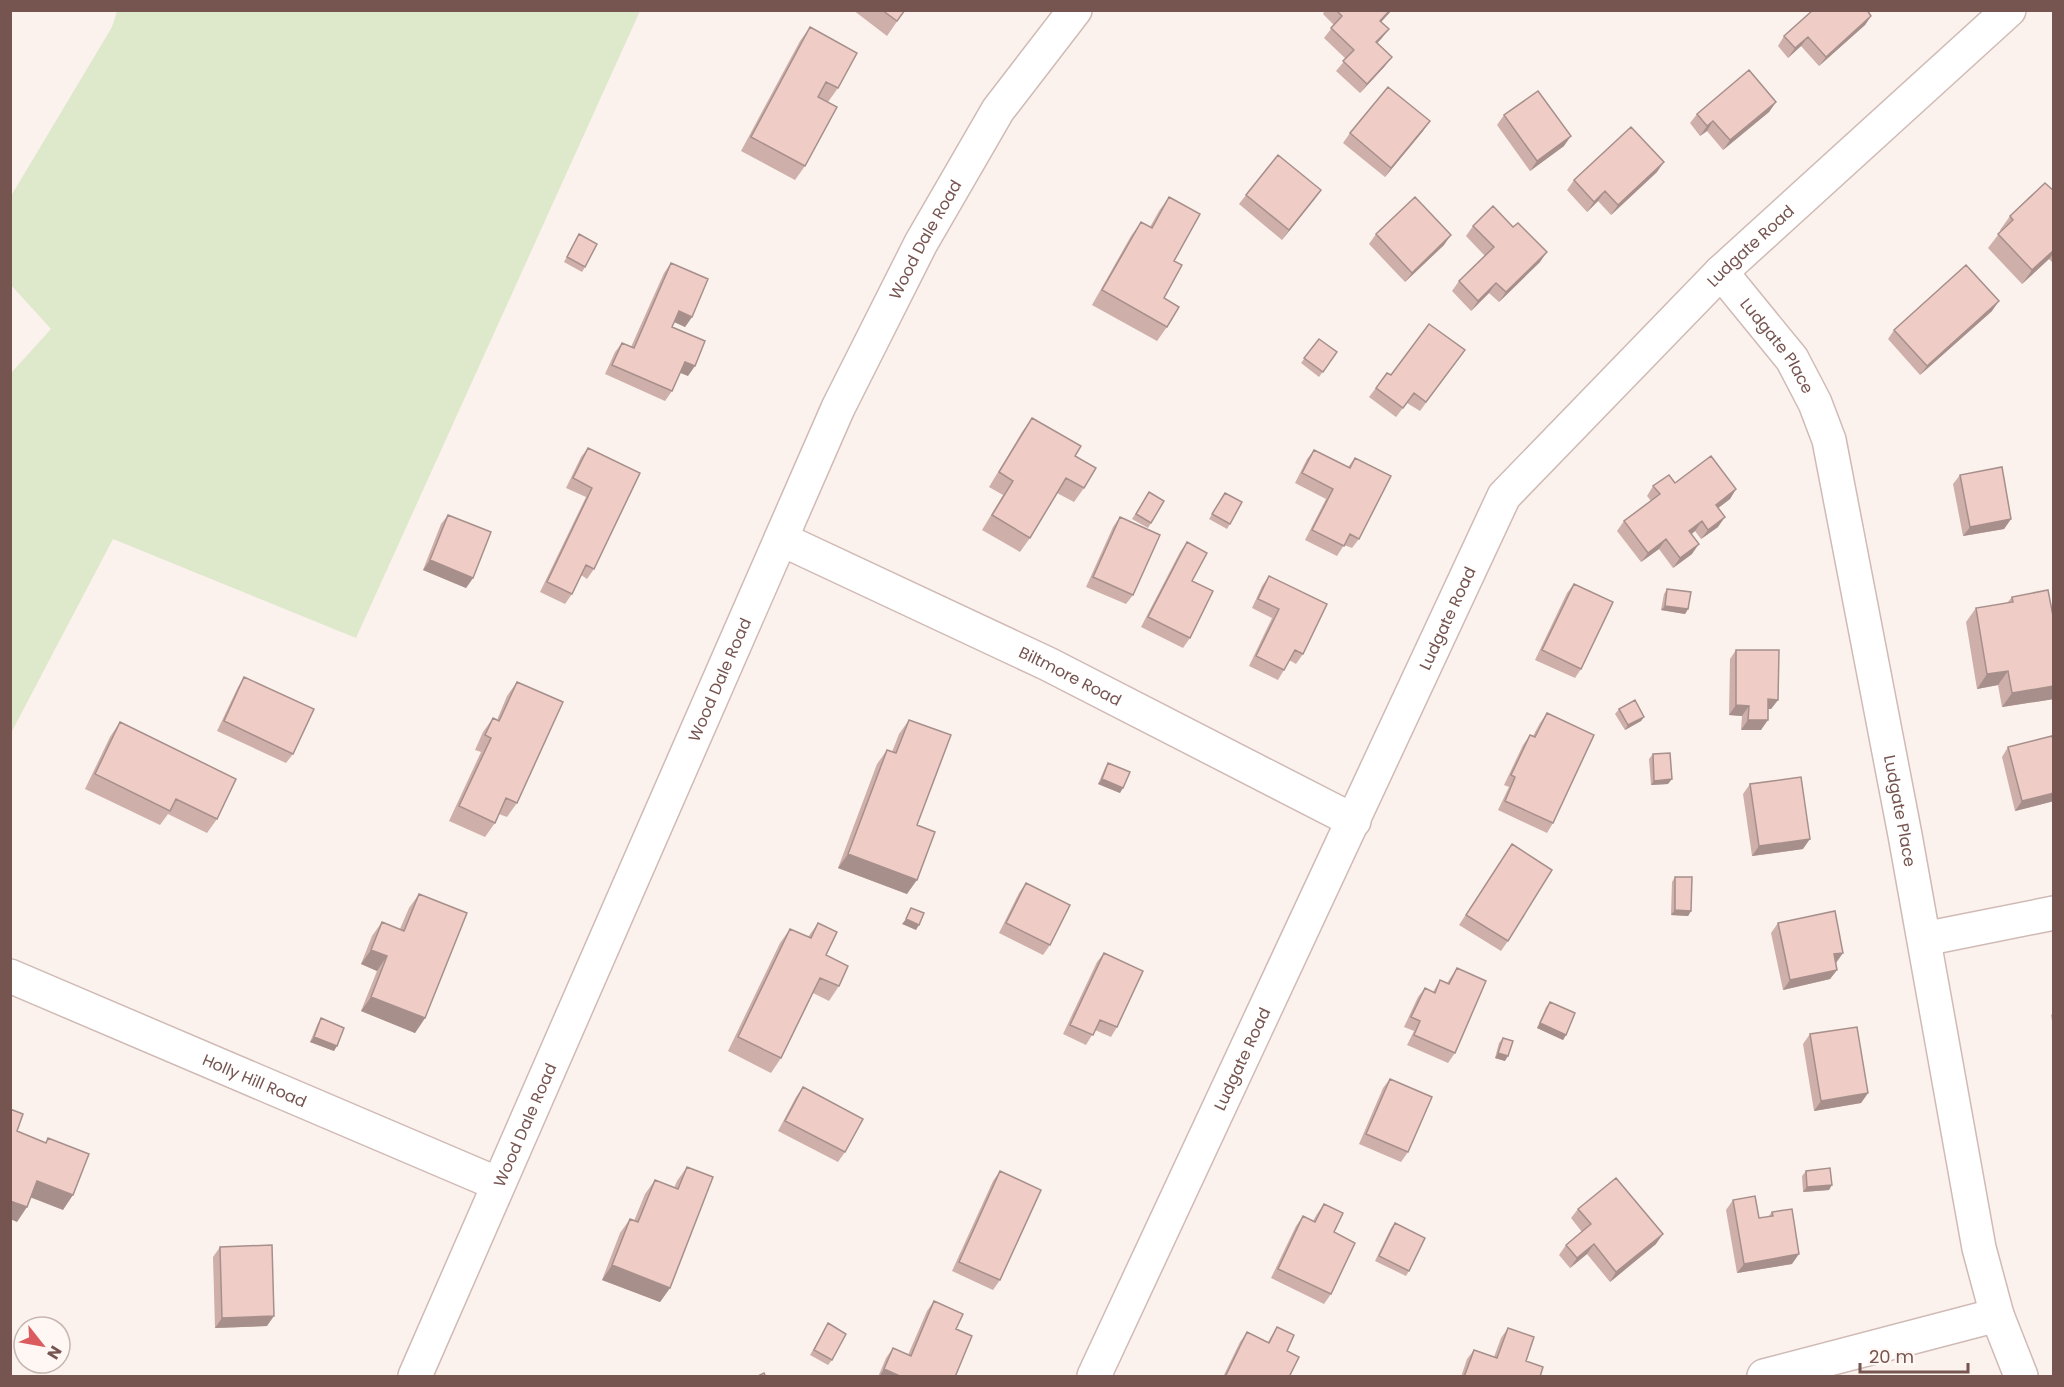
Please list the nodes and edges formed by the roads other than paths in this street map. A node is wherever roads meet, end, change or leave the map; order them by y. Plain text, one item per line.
1 (1075, 10) edge
2 (2009, 10) edge
3 (1721, 272) junction
4 (781, 539) junction
5 (1354, 821) junction
6 (2054, 914) edge
7 (1923, 939) junction
8 (10, 976) edge
9 (498, 1184) junction
10 (1997, 1315) junction
11 (415, 1377) edge
12 (1094, 1377) edge
13 (1764, 1377) edge
14 (2021, 1377) edge

1 - 4 street, Wood Dale Road
2 - 3 street, Ludgate Road
3 - 5 street, Ludgate Road
3 - 7 street, Ludgate Place
4 - 5 street, Biltmore Road
4 - 9 street, Wood Dale Road
5 - 12 street, Ludgate Road
6 - 7 street
7 - 10 street, Ludgate Place
8 - 9 street, Holly Hill Road
9 - 11 street, Wood Dale Road
10 - 13 street
10 - 14 street, Ludgate Place

